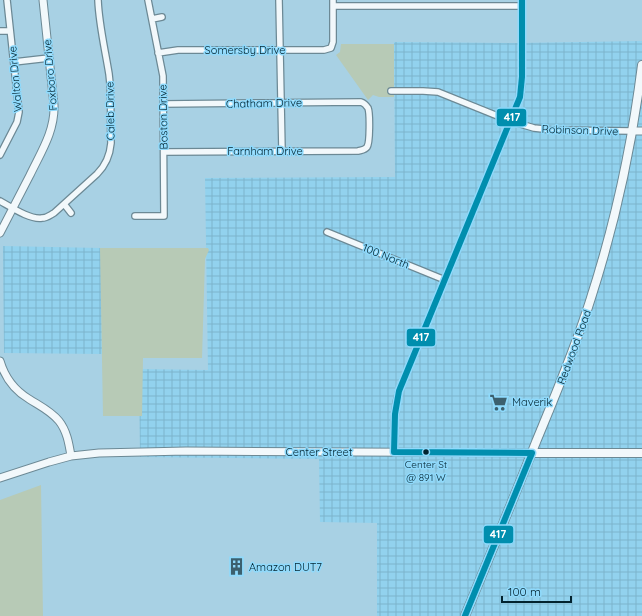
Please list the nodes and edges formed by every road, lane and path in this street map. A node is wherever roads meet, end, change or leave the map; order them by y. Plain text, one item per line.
1 (7, 0) edge
2 (43, 0) edge
3 (98, 0) edge
4 (148, 0) edge
5 (280, 0) edge
6 (333, 3) edge
7 (522, 3) edge
8 (162, 17) dead end
9 (152, 19) junction
10 (0, 31) edge
11 (10, 31) junction
12 (281, 50) junction
13 (158, 53) junction
14 (49, 58) junction
15 (14, 62) junction
16 (642, 65) edge
17 (392, 91) dead end
18 (281, 103) junction
19 (163, 104) junction
20 (510, 121) junction
21 (632, 131) junction
22 (642, 131) edge
23 (366, 148) joint
24 (282, 151) junction
25 (164, 152) junction
26 (0, 155) edge
27 (0, 201) edge
28 (64, 204) junction
29 (13, 208) junction
30 (71, 213) dead end
31 (135, 216) dead end
32 (327, 232) dead end
33 (0, 233) edge
34 (445, 280) junction
35 (0, 361) edge
36 (394, 452) junction
37 (532, 453) junction
38 (642, 453) edge
39 (72, 456) junction
40 (0, 478) edge
41 (465, 616) edge

1 - 11 street, Walton Drive
2 - 14 street, Foxboro Drive
3 - 28 street, Caleb Drive
4 - 9 street, Boston Drive
5 - 12 street
6 - 7 street
6 - 12 street, Somersby Drive
7 - 20 street
8 - 9 street
9 - 13 street, Boston Drive
10 - 11 street
11 - 15 street, Walton Drive
12 - 13 street, Somersby Drive
12 - 18 street
13 - 19 street, Boston Drive
14 - 15 street
14 - 29 street, Foxboro Drive
15 - 26 street, Walton Drive
16 - 21 main road, Redwood Road
17 - 20 street, Robinson Drive
18 - 19 street, Chatham Drive
18 - 23 street, Chatham Drive
18 - 24 street
19 - 25 street, Boston Drive
20 - 21 street, Robinson Drive
20 - 34 street
21 - 22 street
21 - 37 main road, Redwood Road
23 - 24 street, Farnham Drive
24 - 25 street, Farnham Drive
25 - 31 street, Boston Drive
27 - 29 street
28 - 29 street, Caleb Drive
28 - 30 street
29 - 33 street, Foxboro Drive
32 - 34 street, 100 North
34 - 36 street
35 - 39 street
36 - 37 street, Center Street
36 - 39 street, Center Street
37 - 38 main road, Center Street
37 - 41 main road, Redwood Road
39 - 40 street, Center Street

